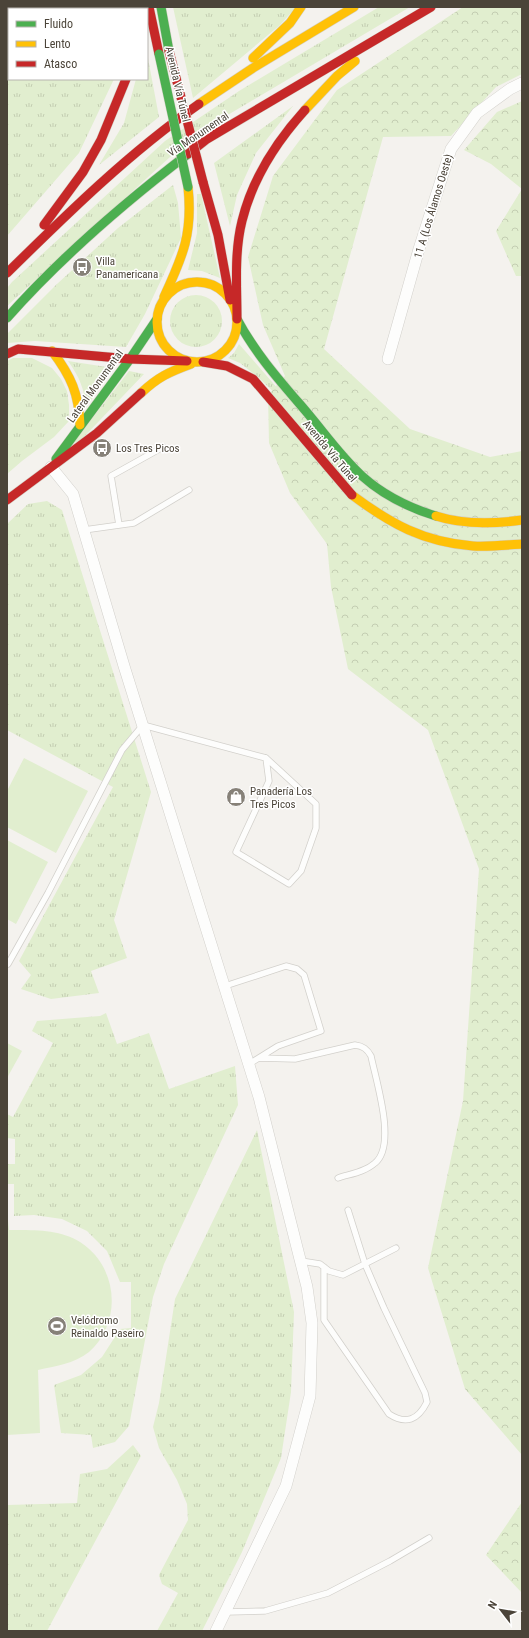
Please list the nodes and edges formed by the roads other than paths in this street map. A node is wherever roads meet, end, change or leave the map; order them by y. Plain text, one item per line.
1 (149, 7) edge
2 (161, 7) edge
3 (302, 7) edge
4 (354, 7) edge
5 (431, 7) edge
6 (418, 14) junction
7 (126, 80) edge
8 (522, 83) edge
9 (196, 106) junction
10 (7, 272) edge
11 (230, 300) junction
12 (162, 303) junction
13 (7, 318) edge
14 (157, 318) junction
15 (237, 319) junction
16 (52, 351) junction
17 (7, 354) edge
18 (130, 359) junction
19 (388, 359) dead end
20 (195, 362) junction
21 (80, 425) junction
22 (163, 447) dead end
23 (51, 467) junction
24 (189, 490) dead end
25 (7, 500) edge
26 (522, 520) edge
27 (119, 525) junction
28 (84, 530) junction
29 (522, 544) edge
30 (143, 725) junction
31 (266, 758) junction
32 (8, 964) dead end
33 (225, 986) junction
34 (259, 1058) junction
35 (249, 1064) junction
36 (338, 1178) dead end
37 (348, 1210) dead end
38 (396, 1248) dead end
39 (301, 1261) junction
40 (365, 1264) junction
41 (324, 1267) junction
42 (429, 1538) dead end
43 (227, 1612) junction
44 (216, 1631) edge

1 - 12 main road, Avenida Vía Túnel, bridge
2 - 11 main road, Avenida Vía Túnel, bridge
3 - 9 main road
4 - 9 main road, Vía Monumental
5 - 6 main road, Vía Monumental
6 - 13 main road, Vía Monumental
6 - 15 main road
7 - 10 main road
8 - 19 street, 11 A (Los Álamos Oeste)
9 - 10 main road, Vía Monumental
11 - 12 main road
11 - 15 main road
12 - 14 main road
14 - 18 main road, Lateral Monumental
14 - 20 main road
15 - 20 main road
15 - 26 main road, Avenida Vía Túnel
16 - 17 main road
16 - 18 main road
16 - 21 main road
18 - 20 main road
18 - 21 main road, Lateral Monumental
20 - 23 main road, Lateral Monumental
20 - 29 main road, Avenida Vía Túnel
21 - 23 main road, Lateral Monumental
22 - 27 lane
23 - 25 main road, Lateral Monumental
23 - 28 street
24 - 27 lane
27 - 28 lane
28 - 30 street
30 - 31 lane
30 - 32 lane
30 - 33 street
31 - 31 lane
33 - 34 lane
33 - 35 street
34 - 35 lane
34 - 36 lane
35 - 39 street
37 - 40 lane
38 - 40 lane
39 - 41 lane
39 - 43 street
40 - 41 lane
40 - 41 lane
42 - 43 lane
43 - 44 street

